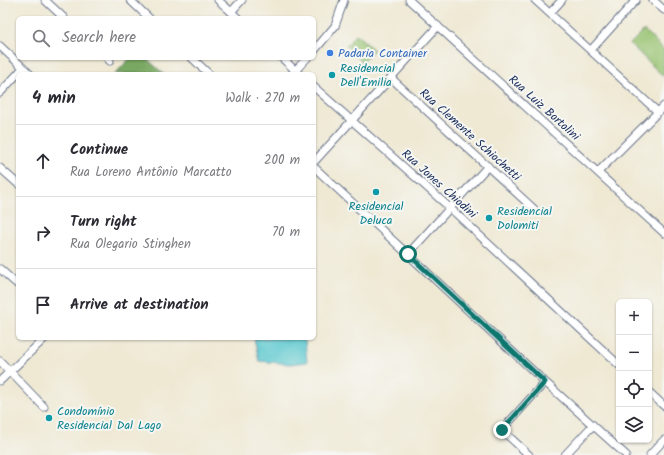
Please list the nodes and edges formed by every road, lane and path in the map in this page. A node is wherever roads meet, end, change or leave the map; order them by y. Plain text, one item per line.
1 (45, 0) edge
2 (130, 0) edge
3 (218, 0) edge
4 (242, 0) edge
5 (344, 0) edge
6 (409, 0) edge
7 (535, 0) edge
8 (562, 0) edge
9 (636, 0) edge
10 (653, 0) edge
11 (664, 10) edge
12 (231, 12) junction
13 (550, 13) junction
14 (62, 16) edge
15 (147, 16) edge
16 (236, 16) edge
17 (438, 26) junction
18 (0, 46) edge
19 (316, 49) edge
20 (591, 50) junction
21 (194, 60) edge
22 (284, 60) edge
23 (306, 60) edge
24 (23, 68) junction
25 (19, 72) edge
26 (28, 72) edge
27 (207, 72) edge
28 (295, 72) edge
29 (297, 72) edge
30 (16, 76) edge
31 (391, 78) junction
32 (316, 89) edge
33 (0, 93) edge
34 (664, 106) edge
35 (658, 112) junction
36 (352, 120) junction
37 (316, 160) edge
38 (488, 166) junction
39 (0, 168) edge
40 (316, 170) edge
41 (598, 172) junction
42 (16, 182) edge
43 (450, 208) junction
44 (534, 209) dead end
45 (664, 233) edge
46 (408, 254) junction
47 (0, 269) edge
48 (16, 283) edge
49 (43, 340) edge
50 (0, 361) edge
51 (616, 362) edge
52 (11, 371) junction
53 (0, 381) edge
54 (545, 382) junction
55 (652, 395) edge
56 (44, 406) dead end
57 (664, 406) edge
58 (593, 425) junction
59 (664, 440) edge
60 (529, 455) edge
61 (565, 455) edge
62 (626, 455) edge
63 (650, 455) edge

1 - 14 street
2 - 15 street
3 - 12 street
4 - 12 street
5 - 19 street
6 - 17 street, Rua Luiz Bortolini
7 - 13 street
8 - 13 street
9 - 20 street
10 - 11 street
12 - 16 street
13 - 20 street
17 - 31 street
17 - 41 street, Rua Luiz Bortolini
18 - 24 street
20 - 35 street
21 - 27 street
22 - 28 street
23 - 29 street
24 - 25 street
24 - 26 street
30 - 33 street
31 - 36 street
31 - 38 street, Rua Clemente Schiochetti
32 - 36 street, Rua Jones Chiodini
34 - 35 street
35 - 41 street
36 - 37 street
36 - 43 street, Rua Jones Chiodini
38 - 43 street
38 - 44 street, Rua Clemente Schiochetti
39 - 42 street
40 - 46 street
41 - 45 street, Rua Luiz Bortolini
43 - 46 street
43 - 51 street, Rua Jones Chiodini
46 - 54 street
47 - 48 street
49 - 52 street
50 - 52 street
52 - 53 street
52 - 56 street
54 - 58 street
54 - 60 street
55 - 57 street
58 - 61 street
58 - 62 street
59 - 63 street

